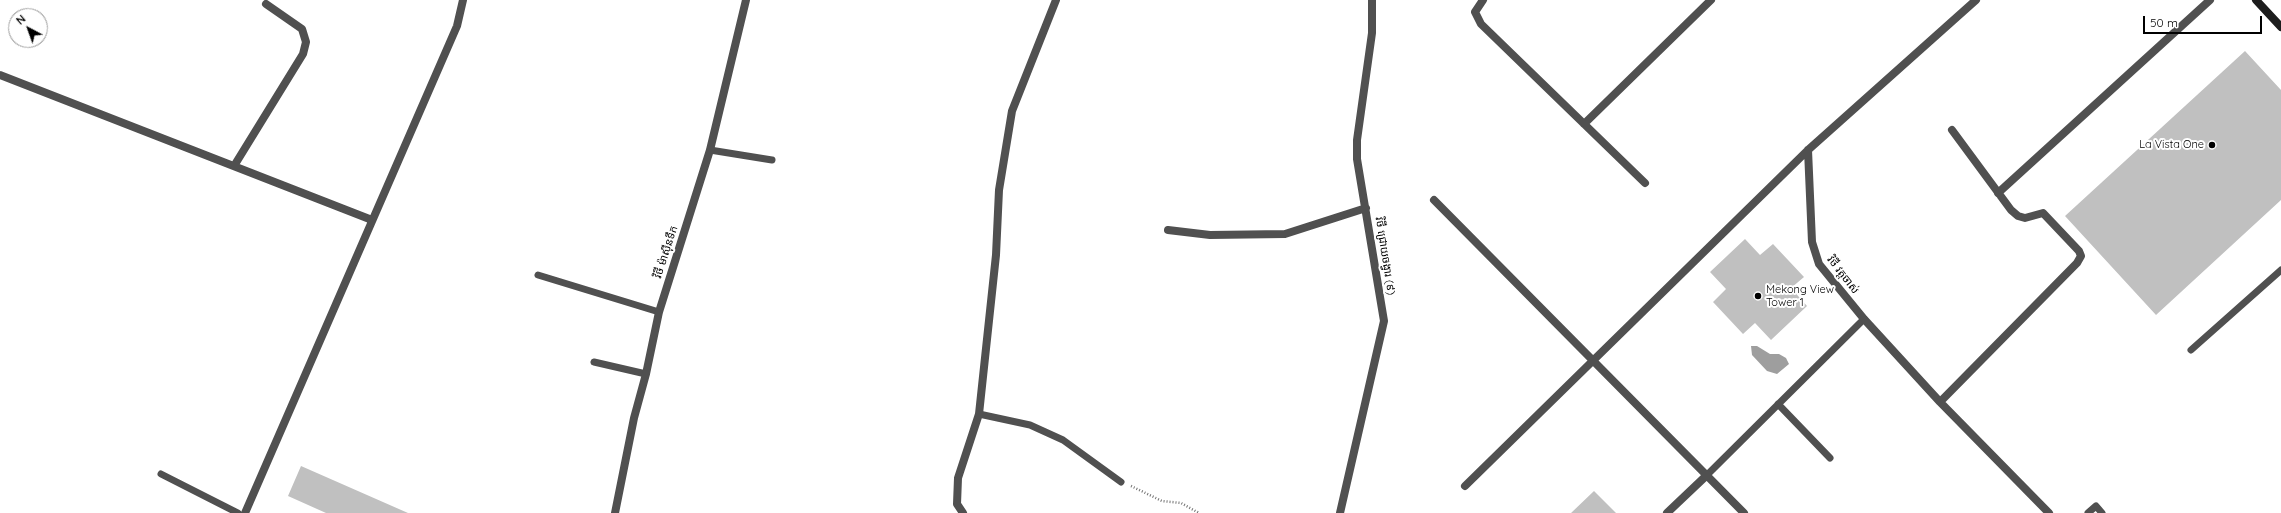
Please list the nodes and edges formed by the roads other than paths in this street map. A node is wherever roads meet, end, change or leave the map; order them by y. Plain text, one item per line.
1 (463, 0) edge
2 (746, 0) edge
3 (1056, 0) edge
4 (1372, 0) edge
5 (1483, 0) edge
6 (1711, 0) edge
7 (1976, 0) edge
8 (2210, 0) edge
9 (2256, 0) edge
10 (266, 4) dead end
11 (2281, 27) edge
12 (0, 75) edge
13 (1584, 124) junction
14 (1952, 130) dead end
15 (710, 150) junction
16 (1808, 150) junction
17 (772, 160) dead end
18 (234, 166) junction
19 (1645, 183) dead end
20 (1998, 193) junction
21 (1434, 200) dead end
22 (1366, 208) junction
23 (372, 220) junction
24 (1168, 230) dead end
25 (2281, 270) edge
26 (538, 275) dead end
27 (658, 312) junction
28 (1864, 319) junction
29 (2191, 350) dead end
30 (1593, 360) junction
31 (594, 362) dead end
32 (646, 374) junction
33 (1940, 402) junction
34 (1778, 404) junction
35 (978, 414) junction
36 (1830, 458) dead end
37 (161, 474) dead end
38 (1707, 475) junction
39 (1121, 482) road end
40 (1465, 486) dead end
41 (238, 513) edge
42 (245, 513) edge
43 (615, 513) edge
44 (963, 513) edge
45 (1340, 513) edge
46 (1667, 513) edge
47 (1744, 513) edge
48 (2048, 513) edge
49 (2088, 513) edge
50 (2102, 513) edge

1 - 23 street
2 - 15 street, វិថី ម៉ាស៊ីនទឹក
3 - 35 street
4 - 22 street, វិថី ជ្រោយចង្វារ (៩)
5 - 13 street
6 - 13 street
7 - 16 street
8 - 20 street
9 - 11 street
10 - 18 street
12 - 18 street
13 - 19 street
14 - 20 street
15 - 17 lane
15 - 27 street, វិថី ម៉ាស៊ីនទឹក
16 - 28 street, វិថី វត្តចាស់
16 - 30 street
18 - 23 street
20 - 33 street
21 - 30 street
22 - 24 street
22 - 45 street, វិថី ជ្រោយចង្វារ (៩)
23 - 42 street
25 - 29 lane
26 - 27 lane
27 - 32 street, វិថី ម៉ាស៊ីនទឹក
28 - 33 street, វិថី វត្តចាស់
28 - 34 lane
30 - 38 street
30 - 40 street
31 - 32 lane
32 - 43 street, វិថី ម៉ាស៊ីនទឹក
33 - 48 street, វិថី វត្តចាស់
34 - 36 lane
34 - 38 lane
35 - 39 lane
35 - 44 street
37 - 41 lane
38 - 46 street
38 - 47 street
49 - 50 lane

